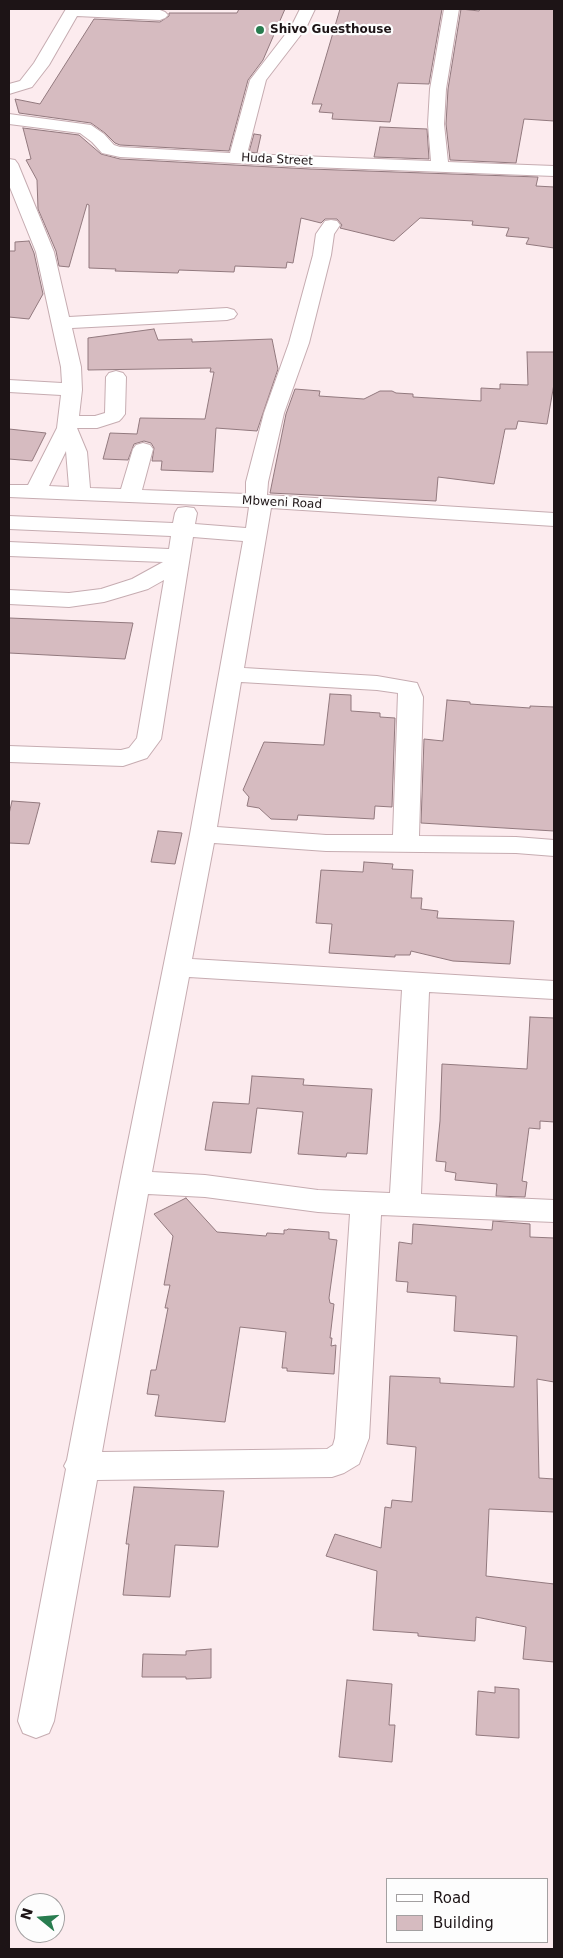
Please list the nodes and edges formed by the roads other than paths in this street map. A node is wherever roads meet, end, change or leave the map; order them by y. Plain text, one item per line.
1 (307, 9) edge
2 (452, 9) edge
3 (160, 14) dead end
4 (9, 89) edge
5 (9, 119) edge
6 (237, 158) junction
7 (9, 164) edge
8 (440, 167) junction
9 (554, 171) edge
10 (14, 190) edge
11 (331, 225) dead end
12 (227, 314) dead end
13 (61, 323) junction
14 (116, 377) dead end
15 (9, 386) edge
16 (72, 390) junction
17 (68, 425) junction
18 (143, 449) dead end
19 (9, 492) edge
20 (35, 492) junction
21 (80, 494) junction
22 (130, 496) junction
23 (188, 499) junction
24 (259, 502) junction
25 (554, 519) edge
26 (9, 522) edge
27 (183, 530) junction
28 (255, 535) junction
29 (9, 549) edge
30 (177, 560) junction
31 (9, 597) edge
32 (231, 674) junction
33 (9, 754) edge
34 (203, 834) junction
35 (406, 844) junction
36 (554, 848) edge
37 (177, 966) junction
38 (416, 982) junction
39 (554, 990) edge
40 (135, 1182) junction
41 (366, 1203) junction
42 (405, 1204) junction
43 (554, 1211) edge
44 (81, 1466) junction
45 (36, 1721) dead end

1 - 6 street
2 - 8 street
3 - 4 street
5 - 6 street, Huda Street
6 - 8 street, Huda Street
7 - 10 street
8 - 9 street, Huda Street
10 - 13 street
11 - 24 street
12 - 13 street
13 - 16 street
14 - 17 street
15 - 16 street
16 - 17 street
17 - 20 street
17 - 21 street
18 - 22 street
19 - 20 street, Mbweni Road
20 - 21 street, Mbweni Road
21 - 22 street, Mbweni Road
22 - 23 street, Mbweni Road
23 - 24 street, Mbweni Road
23 - 27 street
24 - 25 street, Mbweni Road
24 - 28 street
26 - 27 street
27 - 28 street
27 - 30 street
28 - 32 street
29 - 30 street
30 - 31 street
30 - 33 street
32 - 34 street
32 - 35 street
34 - 35 street
34 - 37 street
35 - 36 street
37 - 38 street
37 - 40 street
38 - 39 street
38 - 42 street
40 - 41 street
40 - 44 street
41 - 42 street
41 - 44 street
42 - 43 street
44 - 45 street

